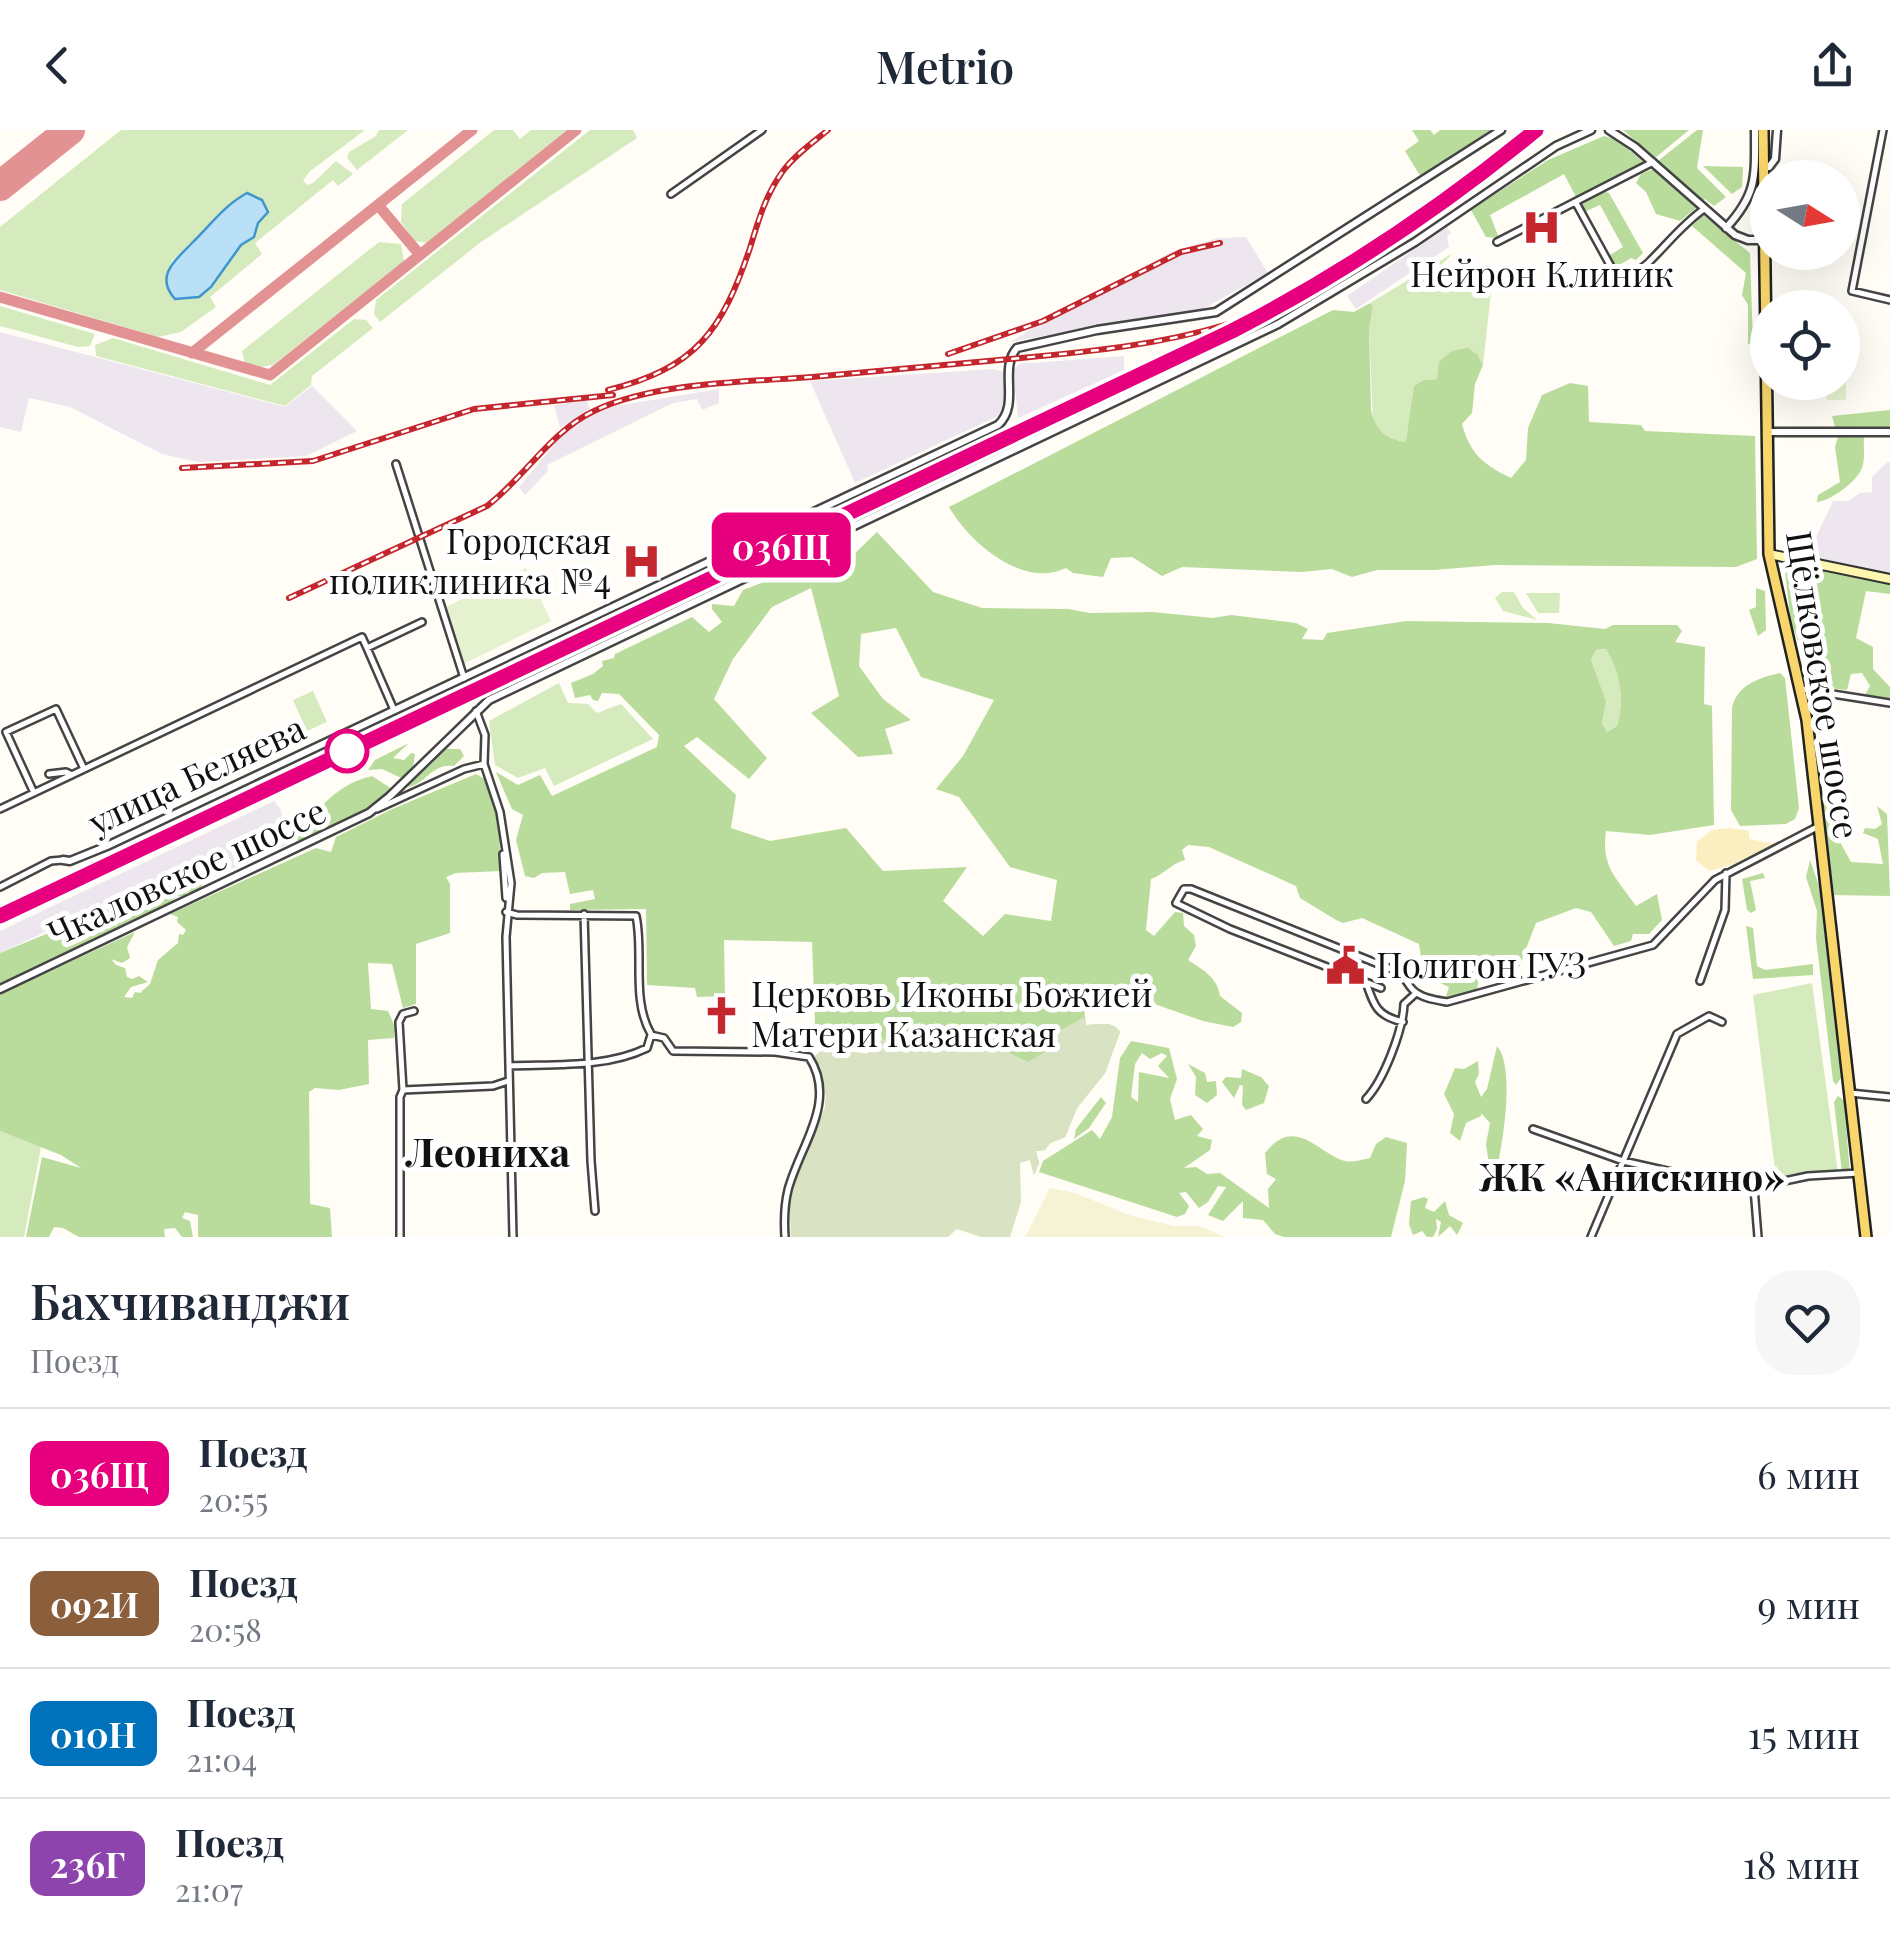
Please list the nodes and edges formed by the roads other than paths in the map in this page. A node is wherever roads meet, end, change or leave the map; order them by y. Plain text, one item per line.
1 (762, 130) edge
2 (1501, 130) edge
3 (1591, 130) edge
4 (1609, 130) edge
5 (1755, 130) edge
6 (1766, 130) edge
7 (1777, 130) edge
8 (1884, 130) edge
9 (1765, 160) edge
10 (1768, 160) edge
11 (1775, 160) edge
12 (1653, 162) junction
13 (671, 194) dead end
14 (1576, 202) junction
15 (1704, 209) junction
16 (1730, 223) junction
17 (1750, 238) edge
18 (1498, 242) dead end
19 (1767, 270) edge
20 (1890, 300) edge
21 (1767, 432) junction
22 (1890, 432) edge
23 (396, 464) dead end
24 (1769, 554) junction
25 (1890, 579) edge
26 (422, 622) dead end
27 (368, 648) junction
28 (464, 678) junction
29 (1802, 689) junction
30 (1890, 703) edge
31 (475, 710) junction
32 (395, 711) junction
33 (484, 764) junction
34 (84, 769) junction
35 (49, 774) dead end
36 (72, 775) junction
37 (400, 787) junction
38 (34, 793) junction
39 (406, 796) junction
40 (0, 809) edge
41 (369, 813) junction
42 (1819, 826) junction
43 (63, 860) joint
44 (1726, 872) junction
45 (0, 886) edge
46 (506, 908) junction
47 (584, 914) junction
48 (1700, 981) dead end
49 (1366, 982) junction
50 (1382, 988) dead end
51 (0, 989) edge
52 (1418, 993) junction
53 (414, 1012) dead end
54 (1404, 1022) junction
55 (1722, 1022) dead end
56 (651, 1035) junction
57 (588, 1064) junction
58 (509, 1066) junction
59 (508, 1081) junction
60 (403, 1090) junction
61 (1850, 1094) junction
62 (1889, 1096) edge
63 (1366, 1099) dead end
64 (1533, 1129) dead end
65 (1623, 1161) junction
66 (1859, 1174) junction
67 (1754, 1188) junction
68 (595, 1212) dead end
69 (400, 1237) edge
70 (512, 1237) edge
71 (785, 1237) edge
72 (1591, 1237) edge
73 (1758, 1237) edge
74 (1866, 1237) edge

1 - 13 street
2 - 28 street, улица Беляева
3 - 31 street, Чкаловское шоссе
4 - 12 street
5 - 16 street
6 - 9 main road, Щёлковское шоссе
6 - 10 main road, Щёлковское шоссе
7 - 11 street
8 - 20 street
12 - 14 street
12 - 15 street
14 - 15 street
14 - 18 street
15 - 16 street
16 - 17 street
19 - 21 main road, Щёлковское шоссе
21 - 22 street
21 - 24 main road, Щёлковское шоссе
23 - 28 street
24 - 25 main road
24 - 29 main road, Щёлковское шоссе
26 - 27 street
27 - 32 street
27 - 34 street
28 - 32 street, улица Беляева
29 - 30 street
29 - 42 main road, Щёлковское шоссе
31 - 33 street
31 - 37 street, Чкаловское шоссе
32 - 43 street, улица Беляева
33 - 39 street
33 - 46 street
34 - 36 street
34 - 38 street
35 - 36 street
36 - 38 street
37 - 39 street
37 - 41 street, Чкаловское шоссе
38 - 40 street
39 - 41 street
41 - 51 street, Чкаловское шоссе
42 - 44 street
42 - 61 main road, Щёлковское шоссе
43 - 45 street, улица Беляева
44 - 48 street
44 - 52 street
46 - 47 street
46 - 58 street
47 - 56 street
47 - 57 street
49 - 50 street
49 - 52 street
49 - 54 street
52 - 54 street
53 - 60 street
54 - 63 street
55 - 65 street
56 - 57 street
56 - 71 street
57 - 58 street
57 - 68 street
58 - 59 street
59 - 60 street
59 - 70 street
60 - 69 street
61 - 62 street
61 - 66 main road, Щёлковское шоссе
64 - 65 street
65 - 67 street
65 - 72 street
66 - 67 street
66 - 74 main road, Щёлковское шоссе
67 - 73 street

